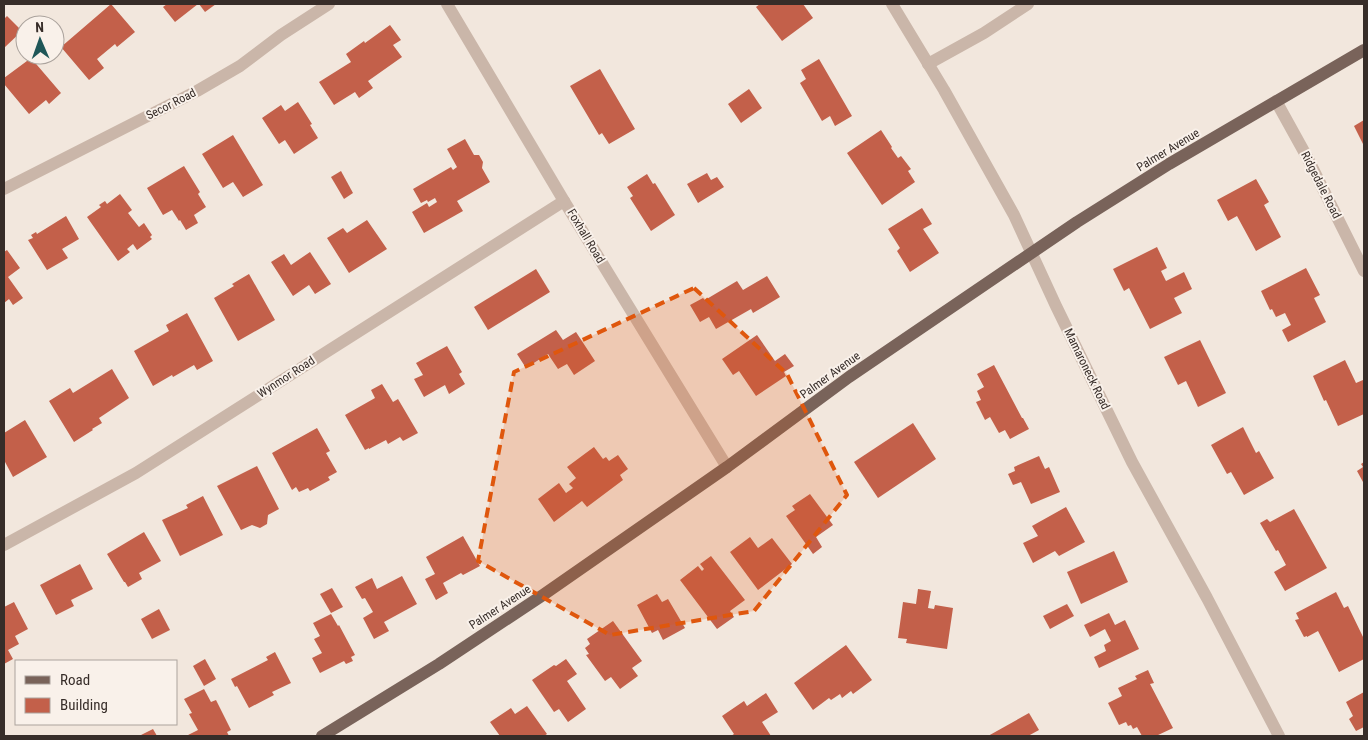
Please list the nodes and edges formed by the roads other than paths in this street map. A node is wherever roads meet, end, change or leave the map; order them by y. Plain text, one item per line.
1 (329, 4) edge
2 (447, 4) edge
3 (892, 4) edge
4 (1028, 4) edge
5 (1364, 50) edge
6 (928, 64) junction
7 (1276, 101) junction
8 (4, 189) edge
9 (564, 201) junction
10 (1031, 253) junction
11 (1364, 271) edge
12 (727, 467) junction
13 (4, 545) edge
14 (322, 736) edge
15 (1279, 736) edge

1 - 8 street, Secor Road
2 - 9 street, Foxhall Road
3 - 6 street, Mamaroneck Road
4 - 6 street
5 - 7 main road, Palmer Avenue
6 - 10 street, Mamaroneck Road
7 - 10 main road, Palmer Avenue
7 - 11 street, Ridgedale Road
9 - 12 street, Foxhall Road
9 - 13 street, Wynmor Road
10 - 12 main road, Palmer Avenue
10 - 15 street, Mamaroneck Road
12 - 14 main road, Palmer Avenue

